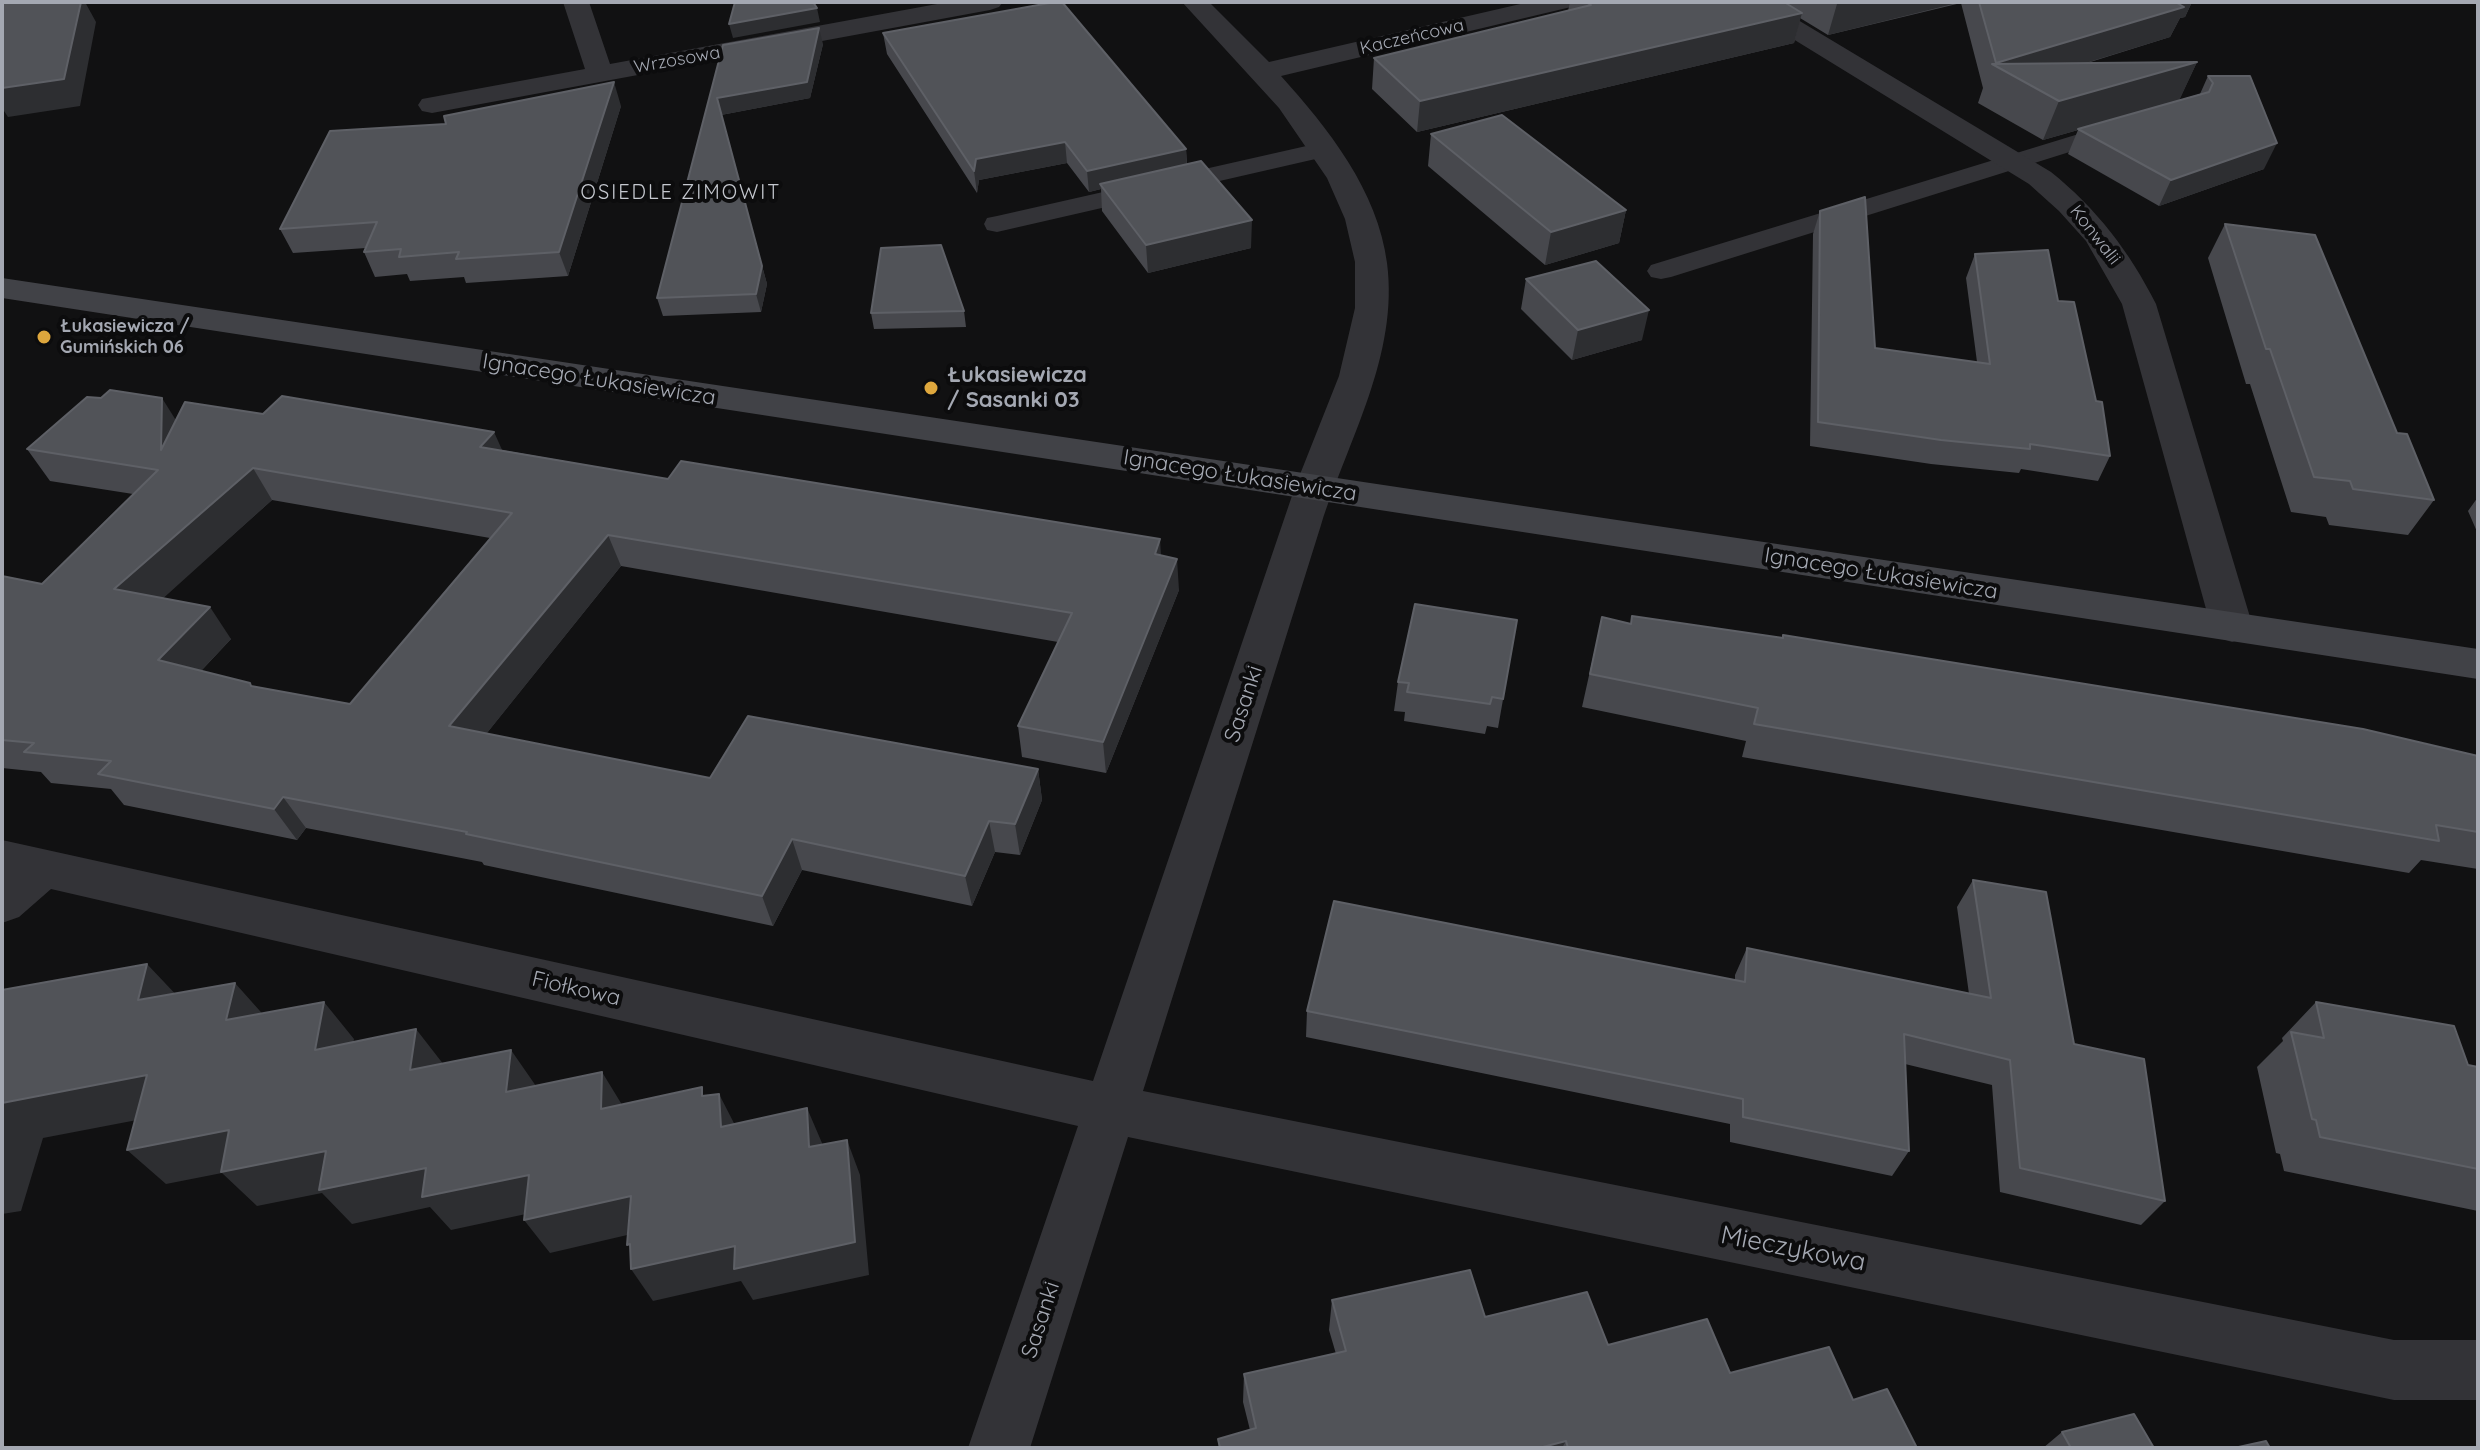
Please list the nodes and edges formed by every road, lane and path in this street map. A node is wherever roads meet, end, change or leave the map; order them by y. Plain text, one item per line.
1 (576, 2) edge
2 (990, 2) edge
3 (1195, 2) edge
4 (1562, 2) edge
5 (1750, 2) edge
6 (1263, 72) junction
7 (600, 74) junction
8 (432, 105) dead end
9 (2143, 122) edge
10 (1324, 150) junction
11 (2011, 160) junction
12 (997, 224) dead end
13 (1661, 271) dead end
14 (2, 288) edge
15 (1314, 487) junction
16 (2232, 627) junction
17 (2478, 664) edge
18 (23, 864) edge
19 (2, 903) edge
20 (1110, 1109) junction
21 (2478, 1370) edge
22 (999, 1448) edge

1 - 7 street
2 - 7 street, Wrzosowa
3 - 6 street, Sasanki
4 - 6 street, Kaczeńcowa
5 - 11 street, Konwalii
6 - 10 street, Sasanki
7 - 8 street, Wrzosowa
9 - 11 lane
10 - 12 lane
10 - 15 street, Sasanki
11 - 13 lane
11 - 16 street, Konwalii
14 - 15 street, Ignacego Łukasiewicza
15 - 16 street, Ignacego Łukasiewicza
15 - 20 street, Sasanki
16 - 17 street, Ignacego Łukasiewicza
18 - 19 street, Fiołkowa
18 - 20 street, Fiołkowa
20 - 21 street, Mieczykowa
20 - 22 street, Sasanki

